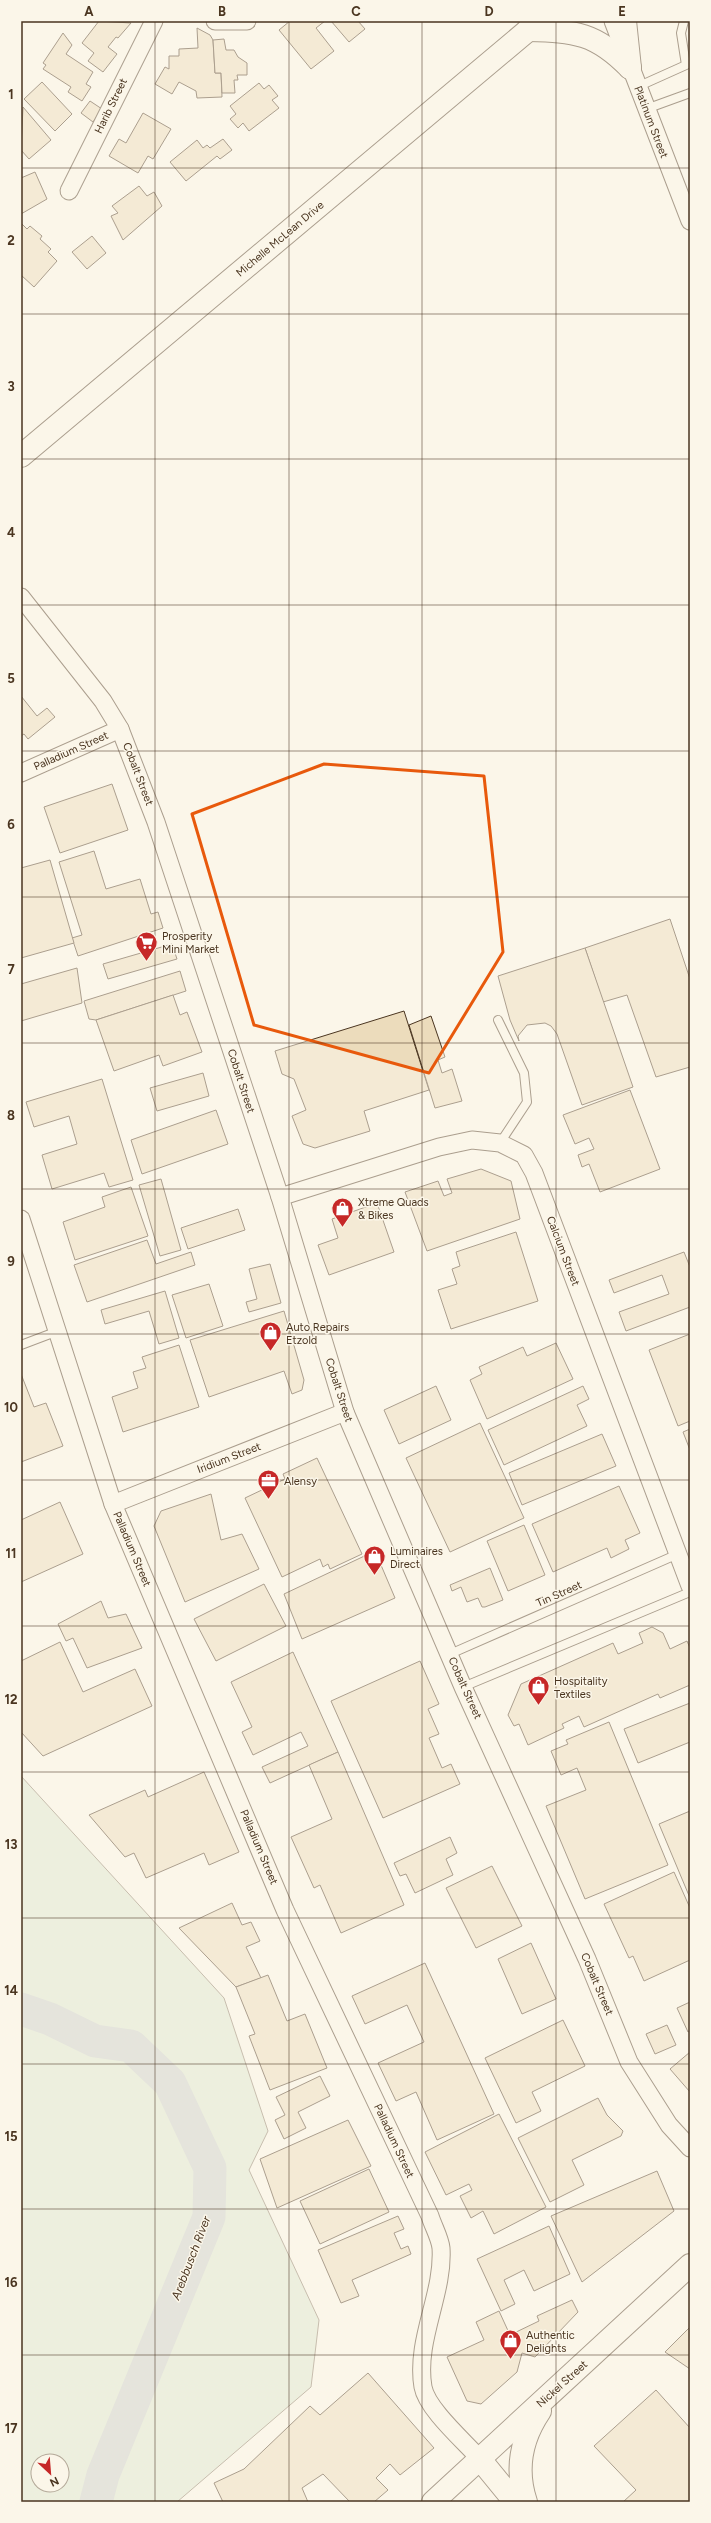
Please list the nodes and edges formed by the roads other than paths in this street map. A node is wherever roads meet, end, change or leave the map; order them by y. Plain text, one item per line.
1 (154, 21) edge
2 (215, 21) edge
3 (247, 21) edge
4 (614, 21) edge
5 (625, 21) edge
6 (684, 21) edge
7 (534, 24) edge
8 (634, 77) junction
9 (690, 93) edge
10 (646, 109) junction
11 (69, 191) dead end
12 (690, 222) edge
13 (21, 456) edge
14 (21, 597) edge
15 (120, 729) junction
16 (21, 773) edge
17 (498, 1020) dead end
18 (500, 1143) junction
19 (280, 1197) junction
20 (21, 1219) edge
21 (58, 1332) junction
22 (21, 1345) edge
23 (345, 1412) junction
24 (113, 1504) junction
25 (678, 1554) junction
26 (690, 1586) edge
27 (690, 1592) edge
28 (450, 1654) junction
29 (463, 1687) junction
30 (690, 2148) edge
31 (690, 2266) edge
32 (552, 2393) junction
33 (480, 2458) junction
34 (433, 2502) edge
35 (515, 2502) edge
36 (526, 2502) edge

1 - 11 street, Harib Street
2 - 3 street
4 - 8 street, Platinum Street
5 - 8 street
6 - 8 lane
7 - 8 street
7 - 13 street, Michelle McLean Drive
8 - 10 street, Platinum Street
9 - 10 lane
10 - 12 street, Platinum Street
14 - 15 street, Cobalt Street
15 - 16 street, Palladium Street
15 - 19 street, Cobalt Street
17 - 18 lane
18 - 19 street, Calcium Street
18 - 25 street, Calcium Street
19 - 23 street, Cobalt Street
20 - 21 street, Palladium Street
21 - 22 lane
21 - 24 street, Palladium Street
23 - 24 street, Iridium Street
23 - 28 street, Cobalt Street
24 - 33 street, Palladium Street
25 - 26 street, Calcium Street
25 - 28 lane, Tin Street
27 - 29 lane
28 - 29 street, Cobalt Street
29 - 30 street, Cobalt Street
31 - 32 street, Nickel Street
32 - 33 street, Nickel Street
32 - 36 street
33 - 34 street, Nickel Street
33 - 35 street

